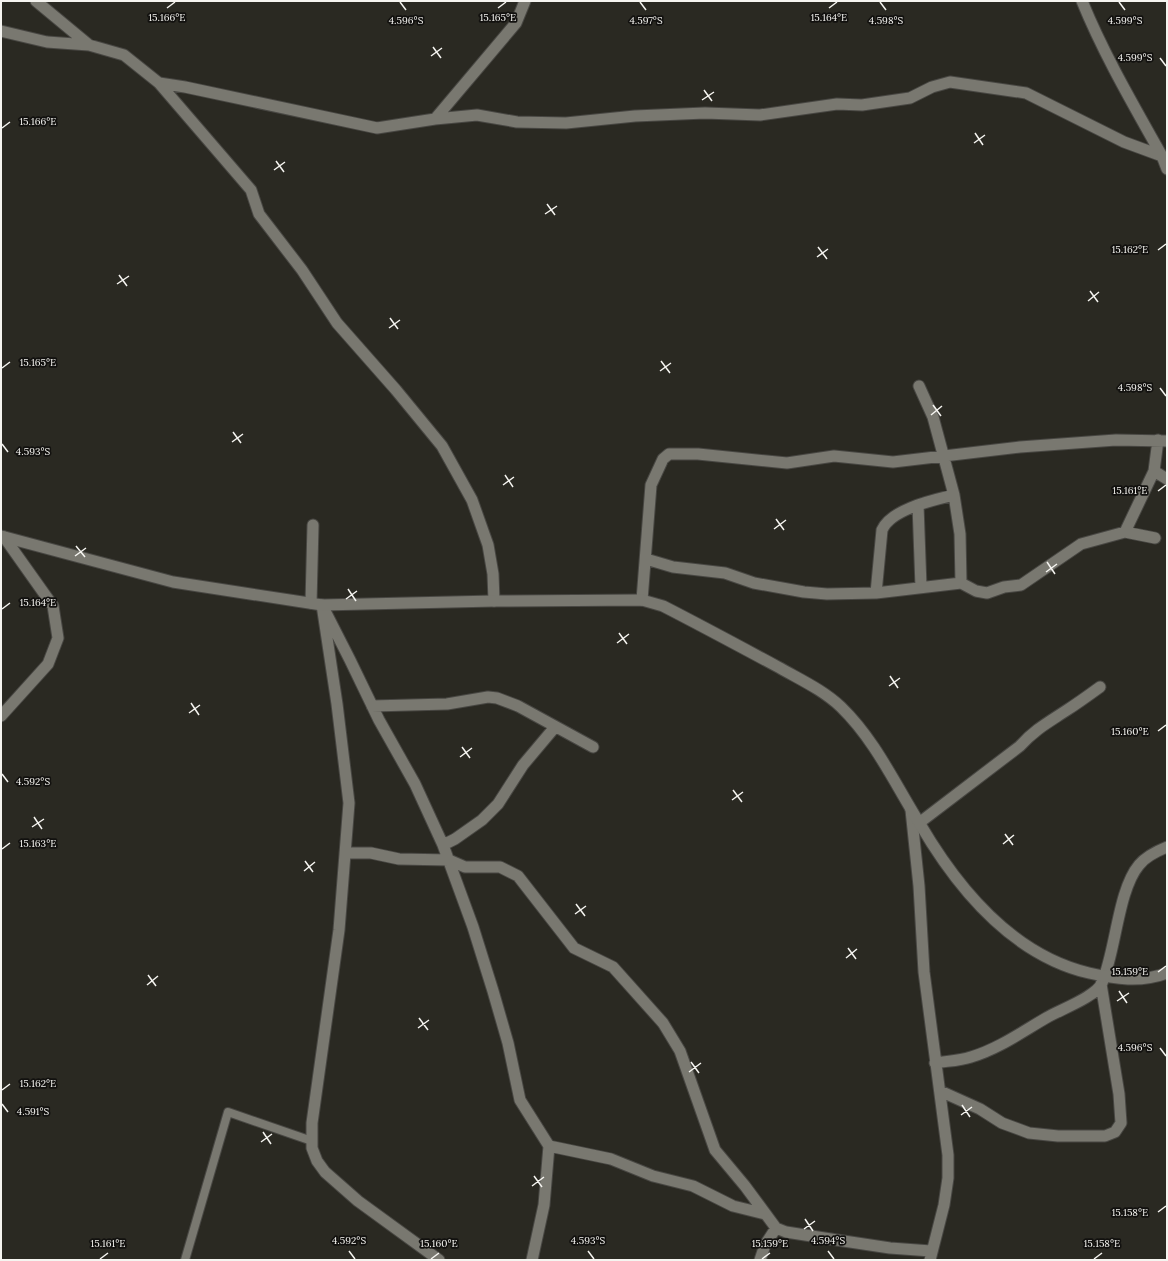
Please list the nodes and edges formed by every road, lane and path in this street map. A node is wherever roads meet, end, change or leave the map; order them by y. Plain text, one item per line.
1 (36, 1) edge
2 (525, 1) edge
3 (1082, 1) edge
4 (1, 31) edge
5 (90, 45) junction
6 (159, 83) junction
7 (435, 119) junction
8 (1162, 156) junction
9 (1167, 169) edge
10 (920, 386) dead end
11 (1163, 441) edge
12 (943, 456) junction
13 (1154, 471) junction
14 (1167, 479) edge
15 (954, 495) junction
16 (918, 505) junction
17 (313, 525) dead end
18 (1125, 532) junction
19 (2, 536) edge
20 (1155, 538) dead end
21 (646, 559) junction
22 (961, 583) junction
23 (921, 587) junction
24 (876, 593) junction
25 (642, 600) junction
26 (494, 601) junction
27 (316, 604) junction
28 (1100, 687) dead end
29 (372, 706) junction
30 (1, 716) edge
31 (555, 727) junction
32 (593, 747) dead end
33 (911, 810) junction
34 (919, 823) junction
35 (443, 845) junction
36 (1167, 847) edge
37 (344, 853) junction
38 (449, 860) junction
39 (1167, 973) edge
40 (1102, 980) junction
41 (935, 1063) junction
42 (940, 1092) junction
43 (312, 1141) junction
44 (549, 1146) junction
45 (765, 1214) junction
46 (776, 1228) junction
47 (931, 1255) edge
48 (185, 1260) edge
49 (439, 1260) edge
50 (532, 1260) edge
51 (760, 1260) edge

1 - 5 street
2 - 7 street
3 - 8 street
4 - 5 street
5 - 6 street
6 - 7 street
6 - 26 street
7 - 8 street
8 - 9 street
10 - 12 street
11 - 12 street
11 - 13 street
12 - 15 street
12 - 21 street
13 - 14 street
13 - 18 street
15 - 16 street
15 - 22 street
16 - 23 street
16 - 24 street
17 - 27 street
18 - 20 street
18 - 22 street
19 - 27 street
19 - 30 street
21 - 24 street
21 - 25 street
22 - 23 street
23 - 24 street
25 - 26 street
25 - 33 street
26 - 27 street
27 - 29 street
27 - 37 street
28 - 34 street
29 - 31 street
29 - 35 street
31 - 32 street
31 - 35 street
33 - 34 street
33 - 41 street
34 - 40 street
35 - 38 street
36 - 40 street
37 - 38 street
37 - 43 street
38 - 44 street
38 - 45 street
39 - 40 street
40 - 41 street
40 - 42 street
41 - 42 street
42 - 47 street
43 - 48 street
43 - 49 street
44 - 45 street
44 - 50 street
45 - 46 street
46 - 47 street
46 - 51 street

